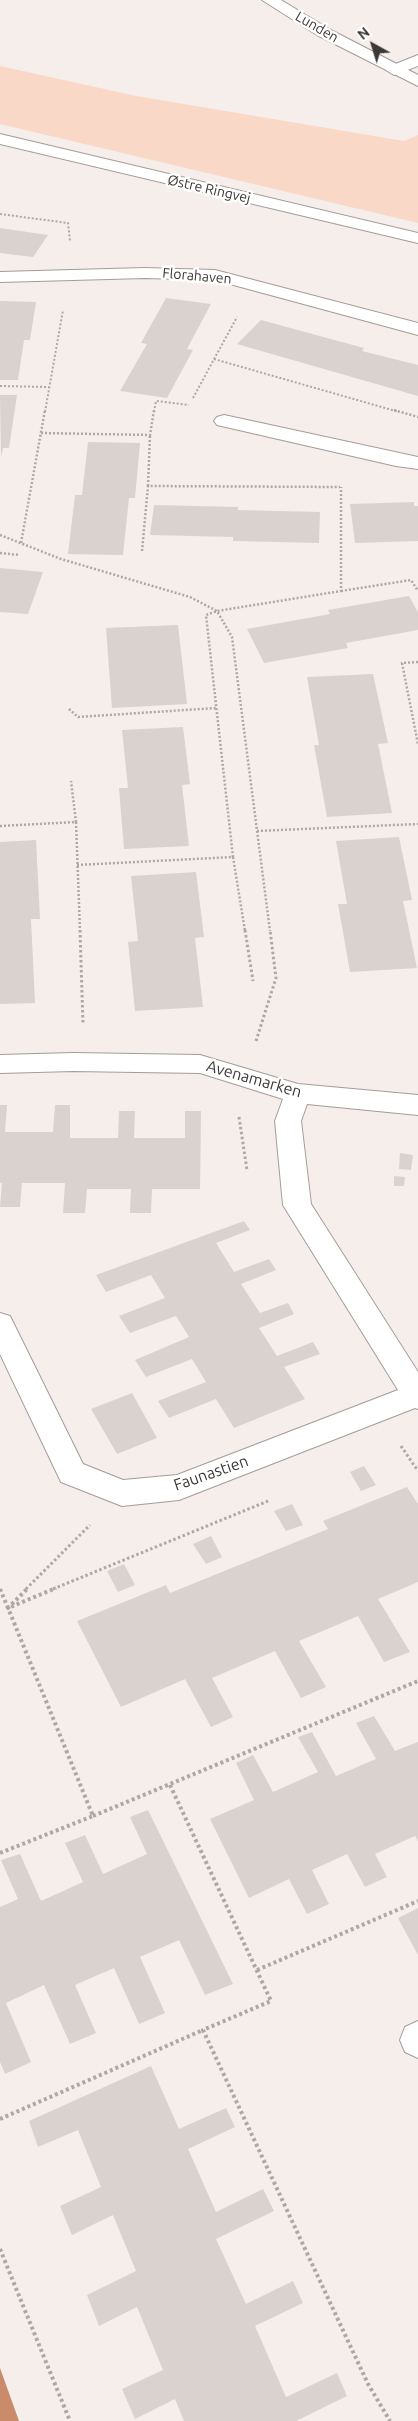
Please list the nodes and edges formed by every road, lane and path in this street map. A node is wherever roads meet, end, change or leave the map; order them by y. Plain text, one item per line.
1 (270, 0) edge
2 (418, 60) edge
3 (394, 70) junction
4 (418, 81) edge
5 (0, 139) edge
6 (0, 214) edge
7 (418, 238) edge
8 (73, 276) junction
9 (0, 277) edge
10 (64, 302) dead end
11 (240, 312) dead end
12 (418, 329) edge
13 (214, 359) junction
14 (0, 386) edge
15 (49, 387) junction
16 (418, 417) edge
17 (224, 421) dead end
18 (41, 433) junction
19 (150, 435) junction
20 (418, 463) edge
21 (148, 486) junction
22 (341, 487) junction
23 (350, 487) dead end
24 (0, 535) edge
25 (21, 543) junction
26 (142, 551) dead end
27 (0, 553) edge
28 (20, 555) dead end
29 (341, 591) junction
30 (418, 591) edge
31 (217, 611) junction
32 (418, 662) edge
33 (216, 708) junction
34 (68, 709) dead end
35 (418, 744) edge
36 (71, 781) dead end
37 (76, 822) junction
38 (418, 824) edge
39 (0, 826) edge
40 (257, 831) junction
41 (233, 857) junction
42 (77, 865) junction
43 (253, 981) dead end
44 (83, 1029) dead end
45 (0, 1064) edge
46 (244, 1077) junction
47 (298, 1094) junction
48 (418, 1105) edge
49 (0, 1324) edge
50 (417, 1396) edge
51 (392, 1450) dead end
52 (418, 1471) edge
53 (122, 1493) junction
54 (273, 1499) dead end
55 (0, 1589) edge
56 (8, 1608) junction
57 (418, 1681) edge
58 (170, 1784) junction
59 (93, 1816) junction
60 (0, 1853) edge
61 (418, 1901) edge
62 (257, 1970) junction
63 (203, 2030) junction
64 (0, 2119) edge
65 (0, 2249) edge
66 (70, 2421) edge
67 (390, 2421) edge

1 - 3 street, Lunden
2 - 3 street
3 - 4 street, Lunden
5 - 7 street, Østre Ringvej
6 - 8 path
8 - 9 street, Florahaven
8 - 12 street, Florahaven
10 - 15 path
11 - 13 path
13 - 16 path
13 - 19 path
14 - 15 path
15 - 18 path
17 - 20 street
18 - 19 path
18 - 25 path
19 - 21 path
21 - 22 path
21 - 26 path
22 - 23 path
22 - 29 path
24 - 25 path
25 - 31 path
27 - 28 path
29 - 30 path
29 - 31 path
31 - 33 path
31 - 40 path
32 - 35 path
33 - 34 path
33 - 41 path
36 - 37 path
37 - 39 path
37 - 42 path
38 - 40 path
40 - 46 path
41 - 42 path
41 - 43 path
42 - 44 path
45 - 46 street, Avenamarken
46 - 47 street, Avenamarken
47 - 48 street, Avenamarken
47 - 50 street, Faunastien
49 - 53 street, Faunastien
50 - 53 street, Faunastien
51 - 52 path
53 - 56 path
54 - 56 path
55 - 56 path
56 - 59 path
57 - 58 path
58 - 59 path
58 - 62 path
59 - 60 path
61 - 62 path
62 - 63 path
63 - 64 path
63 - 67 path
65 - 66 path

